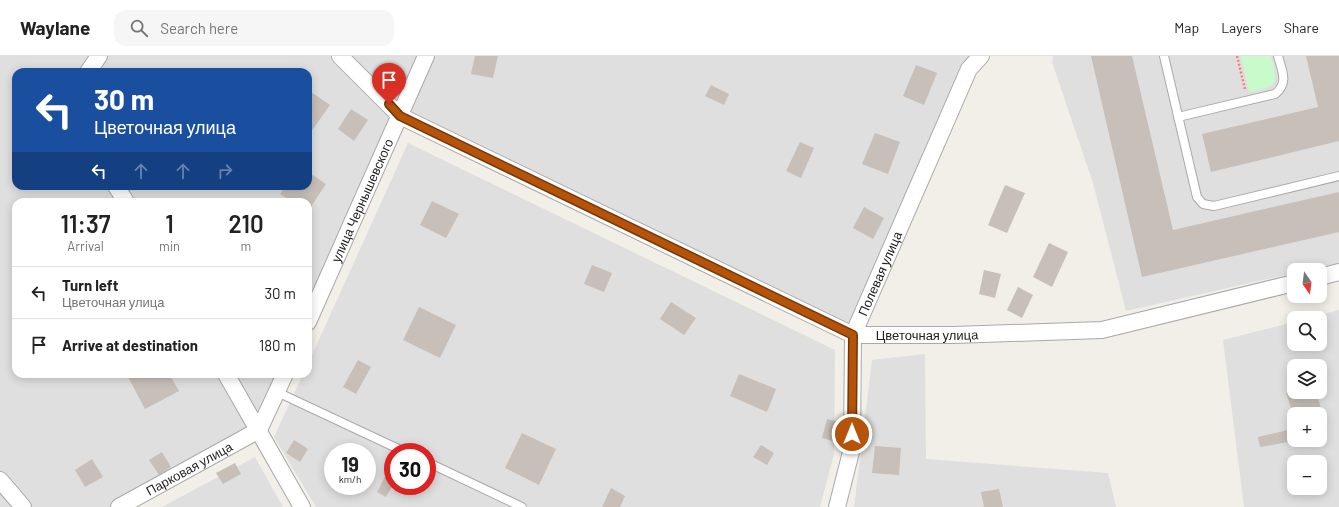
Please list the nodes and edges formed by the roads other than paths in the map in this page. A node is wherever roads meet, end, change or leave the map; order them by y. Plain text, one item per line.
1 (99, 56) edge
2 (340, 56) edge
3 (426, 56) edge
4 (981, 56) edge
5 (1164, 56) edge
6 (1278, 56) edge
7 (91, 68) edge
8 (400, 116) junction
9 (1178, 117) junction
10 (1339, 176) edge
11 (1339, 272) edge
12 (1327, 275) edge
13 (1287, 285) edge
14 (312, 313) edge
15 (853, 335) junction
16 (228, 378) edge
17 (283, 378) edge
18 (277, 392) junction
19 (259, 430) junction
20 (386, 443) edge
21 (436, 466) edge
22 (0, 480) edge
23 (23, 507) edge
24 (119, 507) edge
25 (302, 507) edge
26 (522, 507) edge
27 (837, 507) edge

1 - 7 street
2 - 8 street, Цветочная улица
3 - 8 street, улица Чернышевского
4 - 15 street, Полевая улица
5 - 9 lane
6 - 9 lane
8 - 14 street, улица Чернышевского
8 - 15 street, Цветочная улица
9 - 10 lane
11 - 12 street
13 - 15 street, Цветочная улица
15 - 27 street, Полевая улица
16 - 19 street
17 - 18 street
18 - 19 street
18 - 20 lane
19 - 24 street, Парковая улица
19 - 25 street
21 - 26 lane
22 - 23 street

